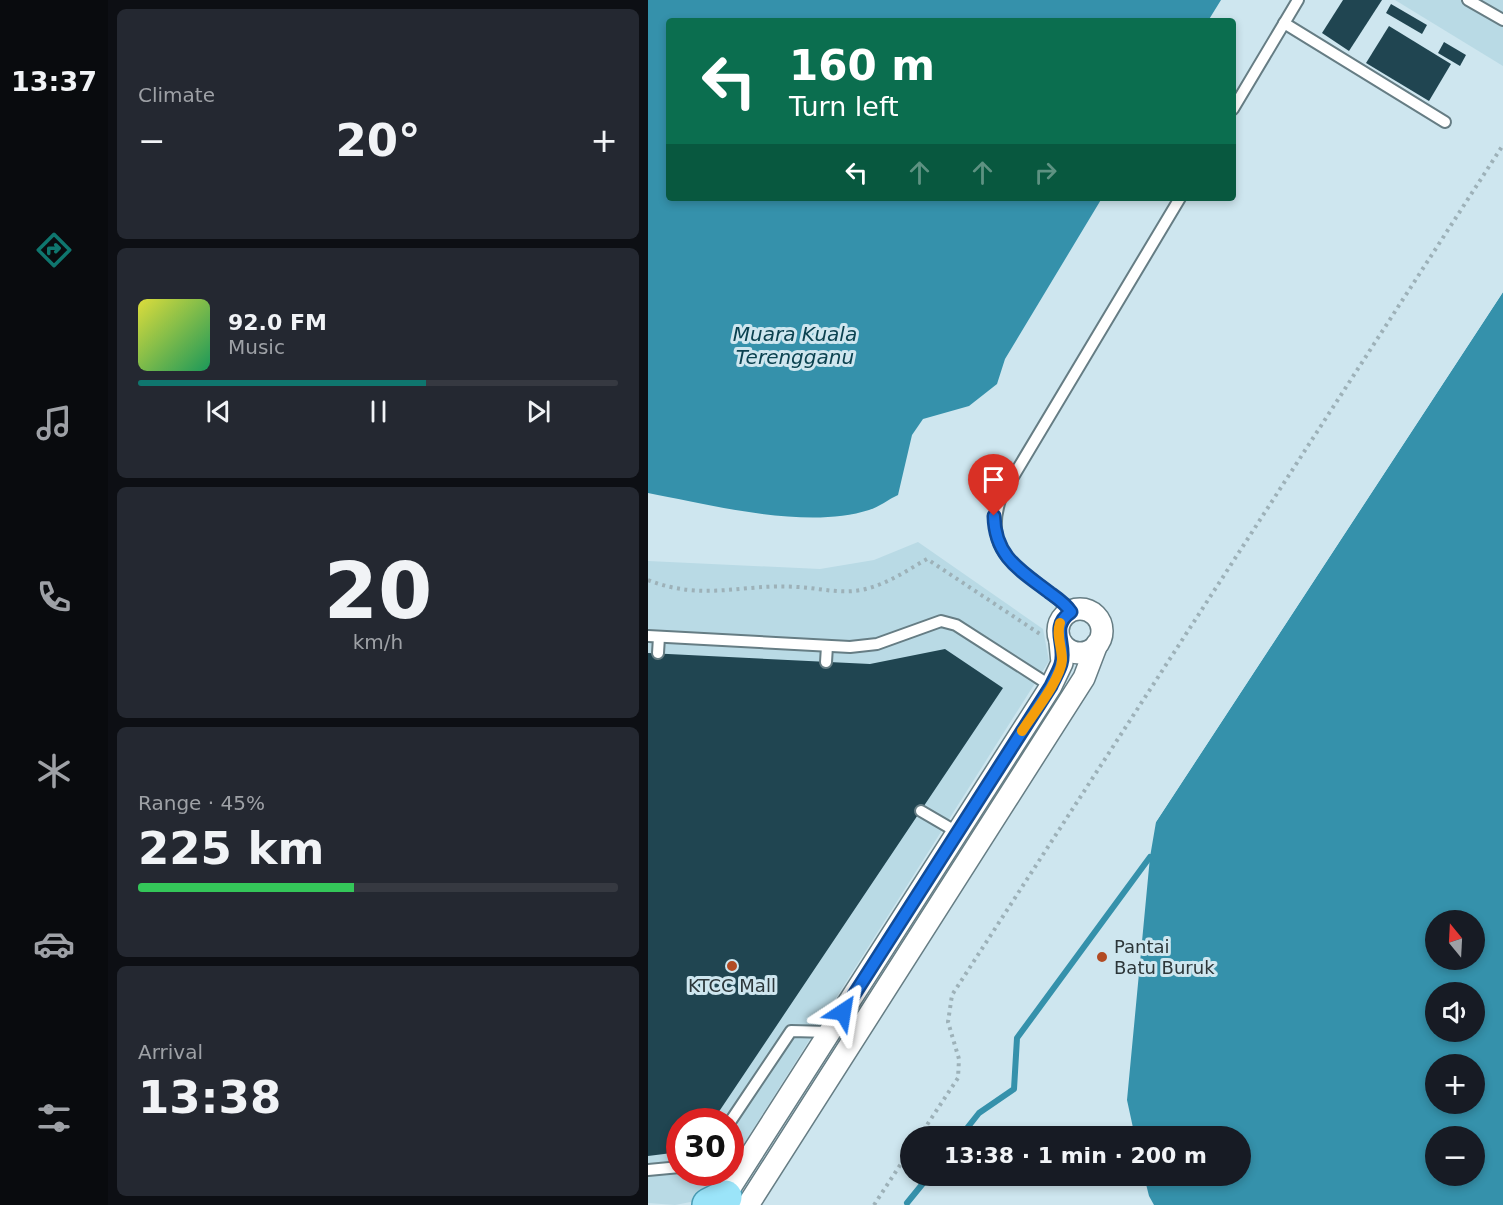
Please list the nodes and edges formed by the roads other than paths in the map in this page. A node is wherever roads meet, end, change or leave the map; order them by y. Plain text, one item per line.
1 (1298, 0) edge
2 (1468, 0) edge
3 (1503, 20) edge
4 (1284, 23) junction
5 (1236, 104) edge
6 (1445, 122) dead end
7 (1178, 201) edge
8 (1071, 612) junction
9 (654, 637) edge
10 (1052, 639) junction
11 (1097, 644) junction
12 (827, 646) junction
13 (658, 653) dead end
14 (826, 662) dead end
15 (1051, 686) junction
16 (921, 811) dead end
17 (957, 832) junction
18 (830, 1032) junction
19 (739, 1108) edge
20 (666, 1168) edge
21 (648, 1170) edge
22 (725, 1203) edge

1 - 4 lane
2 - 3 lane
4 - 5 lane
4 - 6 lane
7 - 8 lane
8 - 10 street
8 - 11 street
9 - 12 lane
9 - 13 lane
10 - 11 street
10 - 15 street
11 - 22 street
12 - 14 lane
12 - 15 lane
15 - 17 street
16 - 17 lane
17 - 18 street
18 - 19 lane
18 - 22 street
20 - 21 lane

